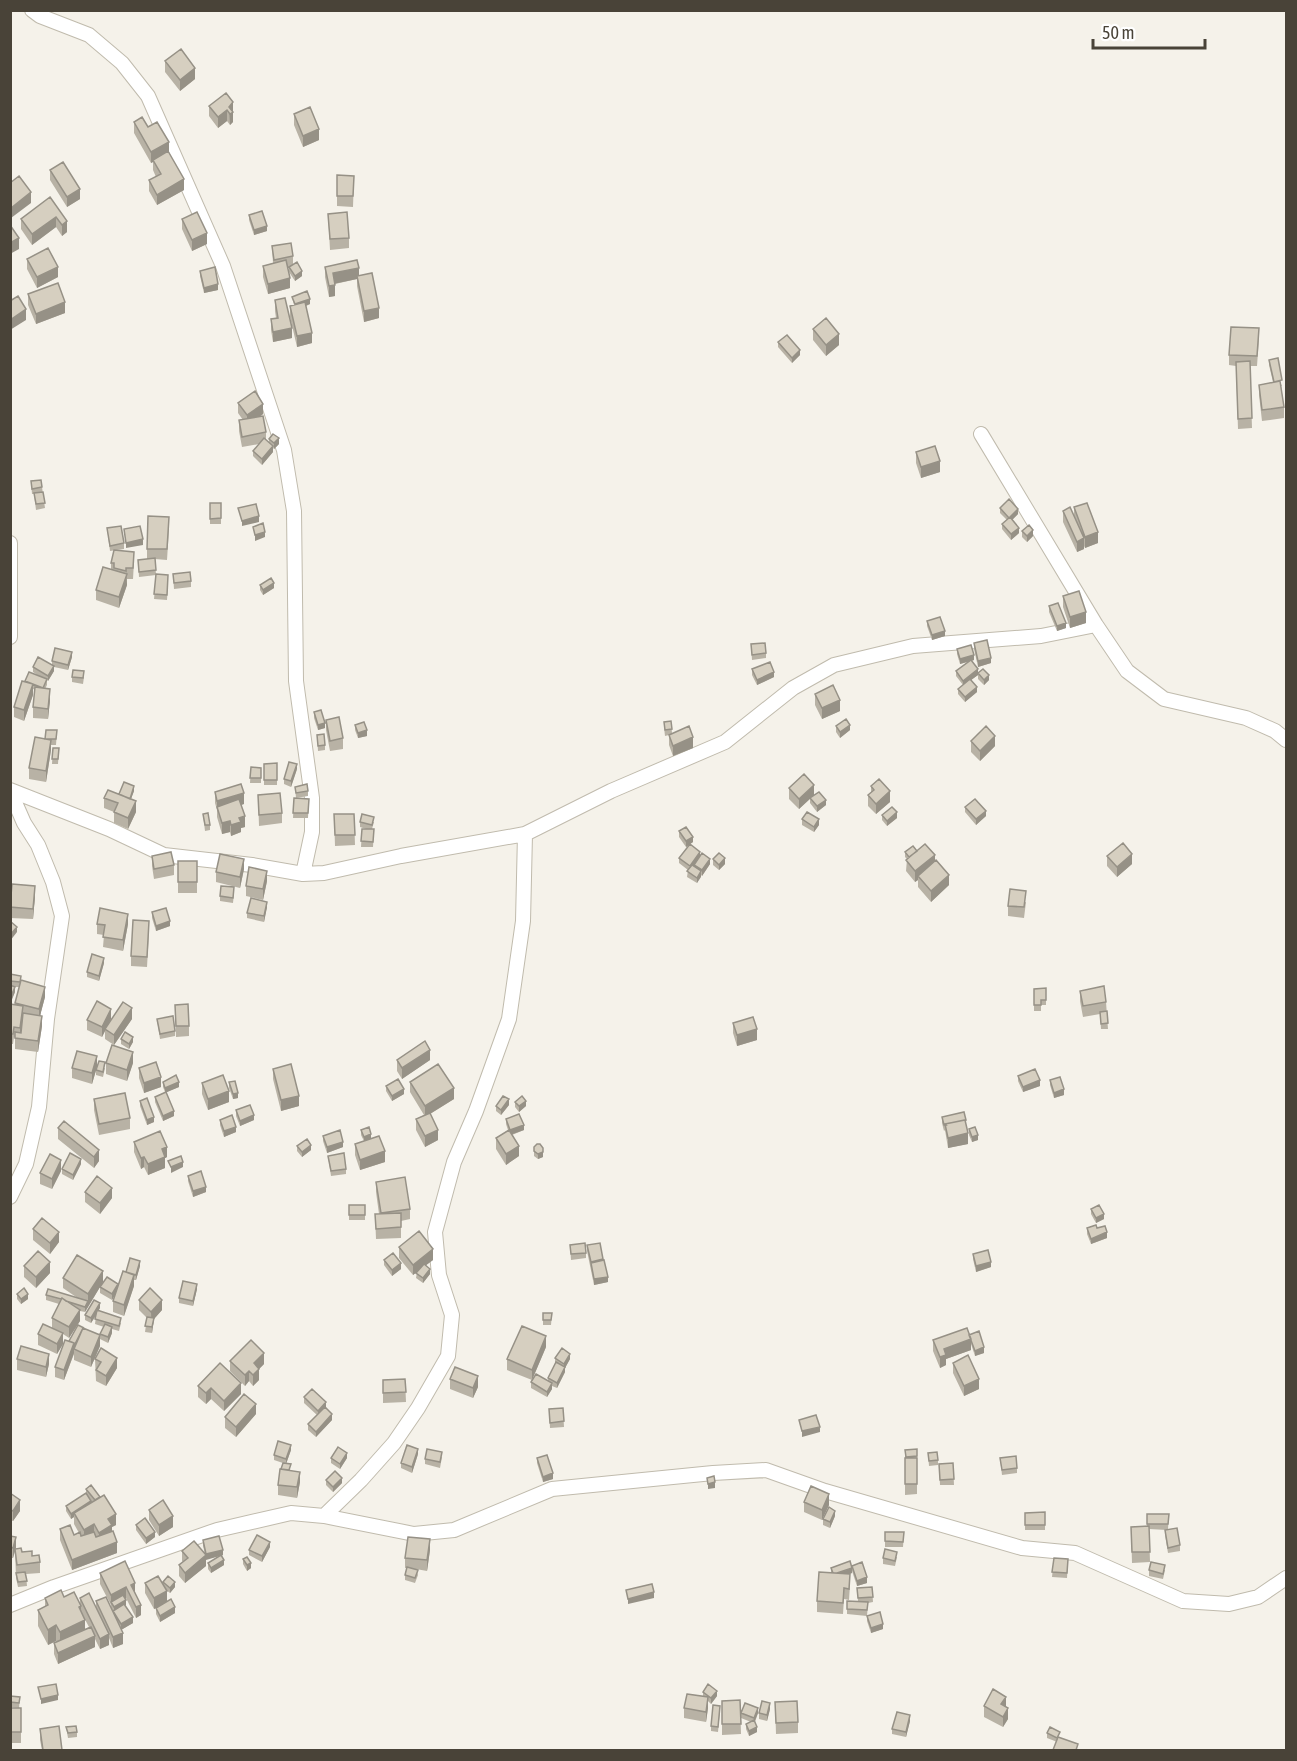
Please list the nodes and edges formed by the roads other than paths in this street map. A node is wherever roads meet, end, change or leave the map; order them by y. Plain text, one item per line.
1 (32, 10) edge
2 (981, 434) dead end
3 (10, 543) edge
4 (1096, 625) junction
5 (10, 637) edge
6 (1287, 740) edge
7 (10, 790) edge
8 (525, 834) junction
9 (303, 874) junction
10 (10, 1197) edge
11 (324, 1516) junction
12 (1287, 1578) edge
13 (10, 1605) edge

1 - 9 street
2 - 4 street
3 - 5 street
4 - 6 street
4 - 8 street
7 - 9 street
7 - 10 street
8 - 9 street
8 - 11 street
11 - 12 street
11 - 13 street

